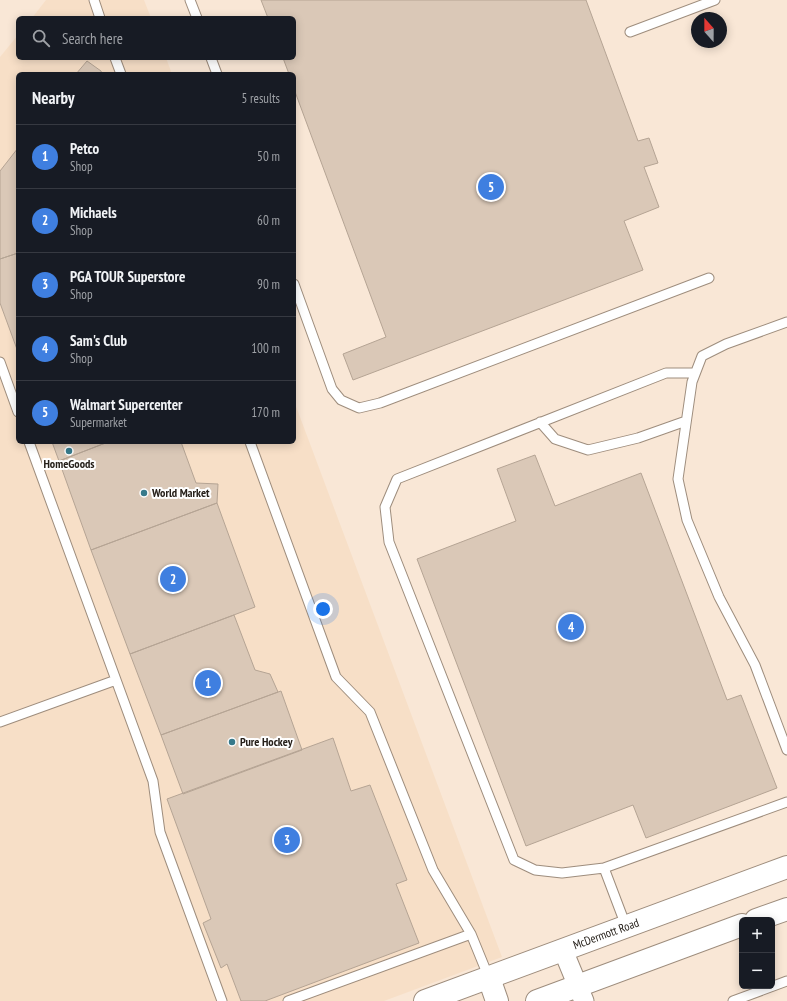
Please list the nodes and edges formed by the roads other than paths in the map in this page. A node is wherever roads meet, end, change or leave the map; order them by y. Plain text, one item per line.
1 (94, 0) edge
2 (190, 0) edge
3 (715, 0) edge
4 (99, 16) edge
5 (196, 16) edge
6 (630, 32) dead end
7 (116, 60) edge
8 (212, 60) edge
9 (120, 72) edge
10 (216, 72) edge
11 (709, 278) dead end
12 (296, 290) edge
13 (787, 322) edge
14 (0, 362) edge
15 (695, 373) junction
16 (16, 406) edge
17 (686, 421) junction
18 (540, 422) junction
19 (30, 444) edge
20 (251, 444) edge
21 (116, 680) junction
22 (0, 722) edge
23 (787, 750) edge
24 (787, 802) edge
25 (787, 867) edge
26 (604, 868) junction
27 (787, 908) edge
28 (764, 917) edge
29 (626, 926) junction
30 (739, 926) edge
31 (471, 934) junction
32 (563, 950) junction
33 (489, 978) junction
34 (787, 981) edge
35 (581, 994) edge
36 (222, 1001) edge
37 (288, 1001) edge
38 (425, 1001) edge
39 (497, 1001) edge
40 (537, 1001) edge
41 (733, 1001) edge

1 - 4 lane
2 - 5 lane
3 - 6 lane
7 - 9 lane
8 - 10 lane
11 - 12 lane
13 - 15 lane
14 - 16 lane
15 - 17 lane
15 - 18 lane
17 - 18 lane
17 - 23 lane
18 - 26 lane
19 - 21 lane
20 - 31 lane
21 - 22 lane
21 - 36 lane
24 - 26 lane
25 - 29 main road, McDermott Road
26 - 29 lane
27 - 28 main road
29 - 32 main road, McDermott Road
30 - 35 main road
31 - 33 lane
31 - 37 lane
32 - 33 main road, McDermott Road
32 - 35 street
33 - 38 main road, McDermott Road
33 - 39 main road
34 - 41 lane
35 - 40 main road

